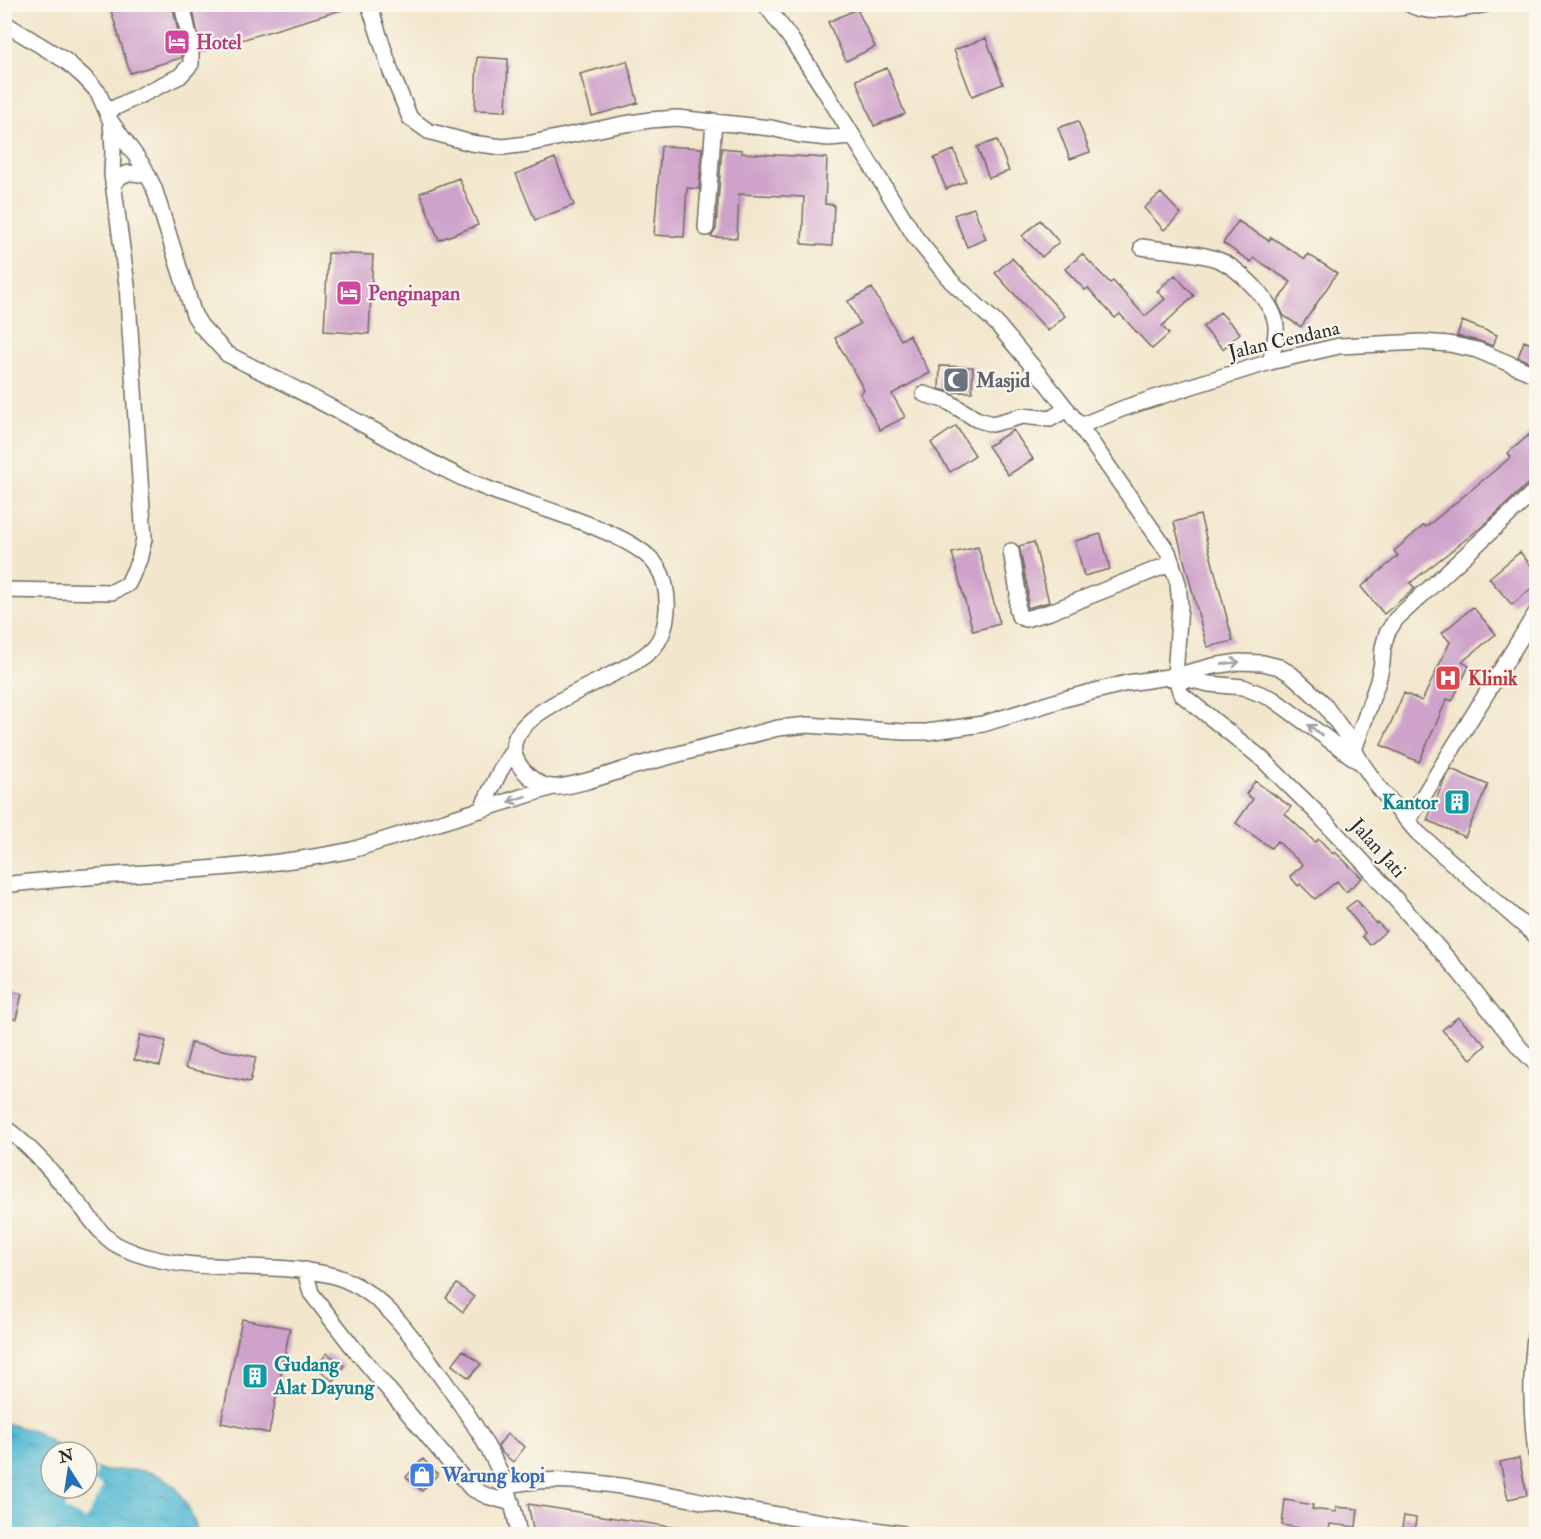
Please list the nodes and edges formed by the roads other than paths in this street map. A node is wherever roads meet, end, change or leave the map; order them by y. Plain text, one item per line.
1 (182, 4) edge
2 (369, 4) edge
3 (765, 4) edge
4 (1409, 4) edge
5 (1487, 4) edge
6 (4, 23) edge
7 (109, 117) junction
8 (714, 121) junction
9 (853, 136) junction
10 (148, 176) junction
11 (113, 184) junction
12 (706, 228) dead end
13 (1142, 247) dead end
14 (1270, 362) junction
15 (1536, 375) edge
16 (924, 394) dead end
17 (1067, 409) junction
18 (1080, 426) junction
19 (1536, 490) edge
20 (1011, 551) dead end
21 (1172, 563) junction
22 (4, 590) edge
23 (1536, 613) edge
24 (1174, 676) junction
25 (513, 750) junction
26 (1354, 750) junction
27 (1362, 764) junction
28 (552, 787) junction
29 (480, 810) junction
30 (1408, 821) junction
31 (4, 885) edge
32 (1536, 936) edge
33 (1536, 1064) edge
34 (4, 1127) edge
35 (305, 1270) junction
36 (1536, 1329) edge
37 (1536, 1455) edge
38 (506, 1486) junction
39 (512, 1503) junction
40 (519, 1534) edge
41 (903, 1534) edge

1 - 7 street
2 - 8 street
3 - 9 street
4 - 5 street
6 - 7 street
7 - 10 street
7 - 11 street
8 - 9 street
8 - 12 street
9 - 17 street
10 - 11 street
10 - 25 street
11 - 22 street
13 - 14 street
14 - 15 street, Jalan Cendana
14 - 18 street, Jalan Cendana
16 - 17 street
17 - 18 street
18 - 21 street
19 - 26 street
20 - 21 street
21 - 24 street
23 - 30 street
24 -> 26 street
27 -> 24 street
24 - 28 street
24 - 33 street, Jalan Jati
25 - 28 street
25 - 29 street
26 - 27 street
27 - 30 street
28 -> 29 street
29 - 31 street
30 - 32 street
34 - 35 street
35 - 38 street
35 - 39 street
36 - 37 street
38 - 39 street
38 - 41 street
39 - 40 street

